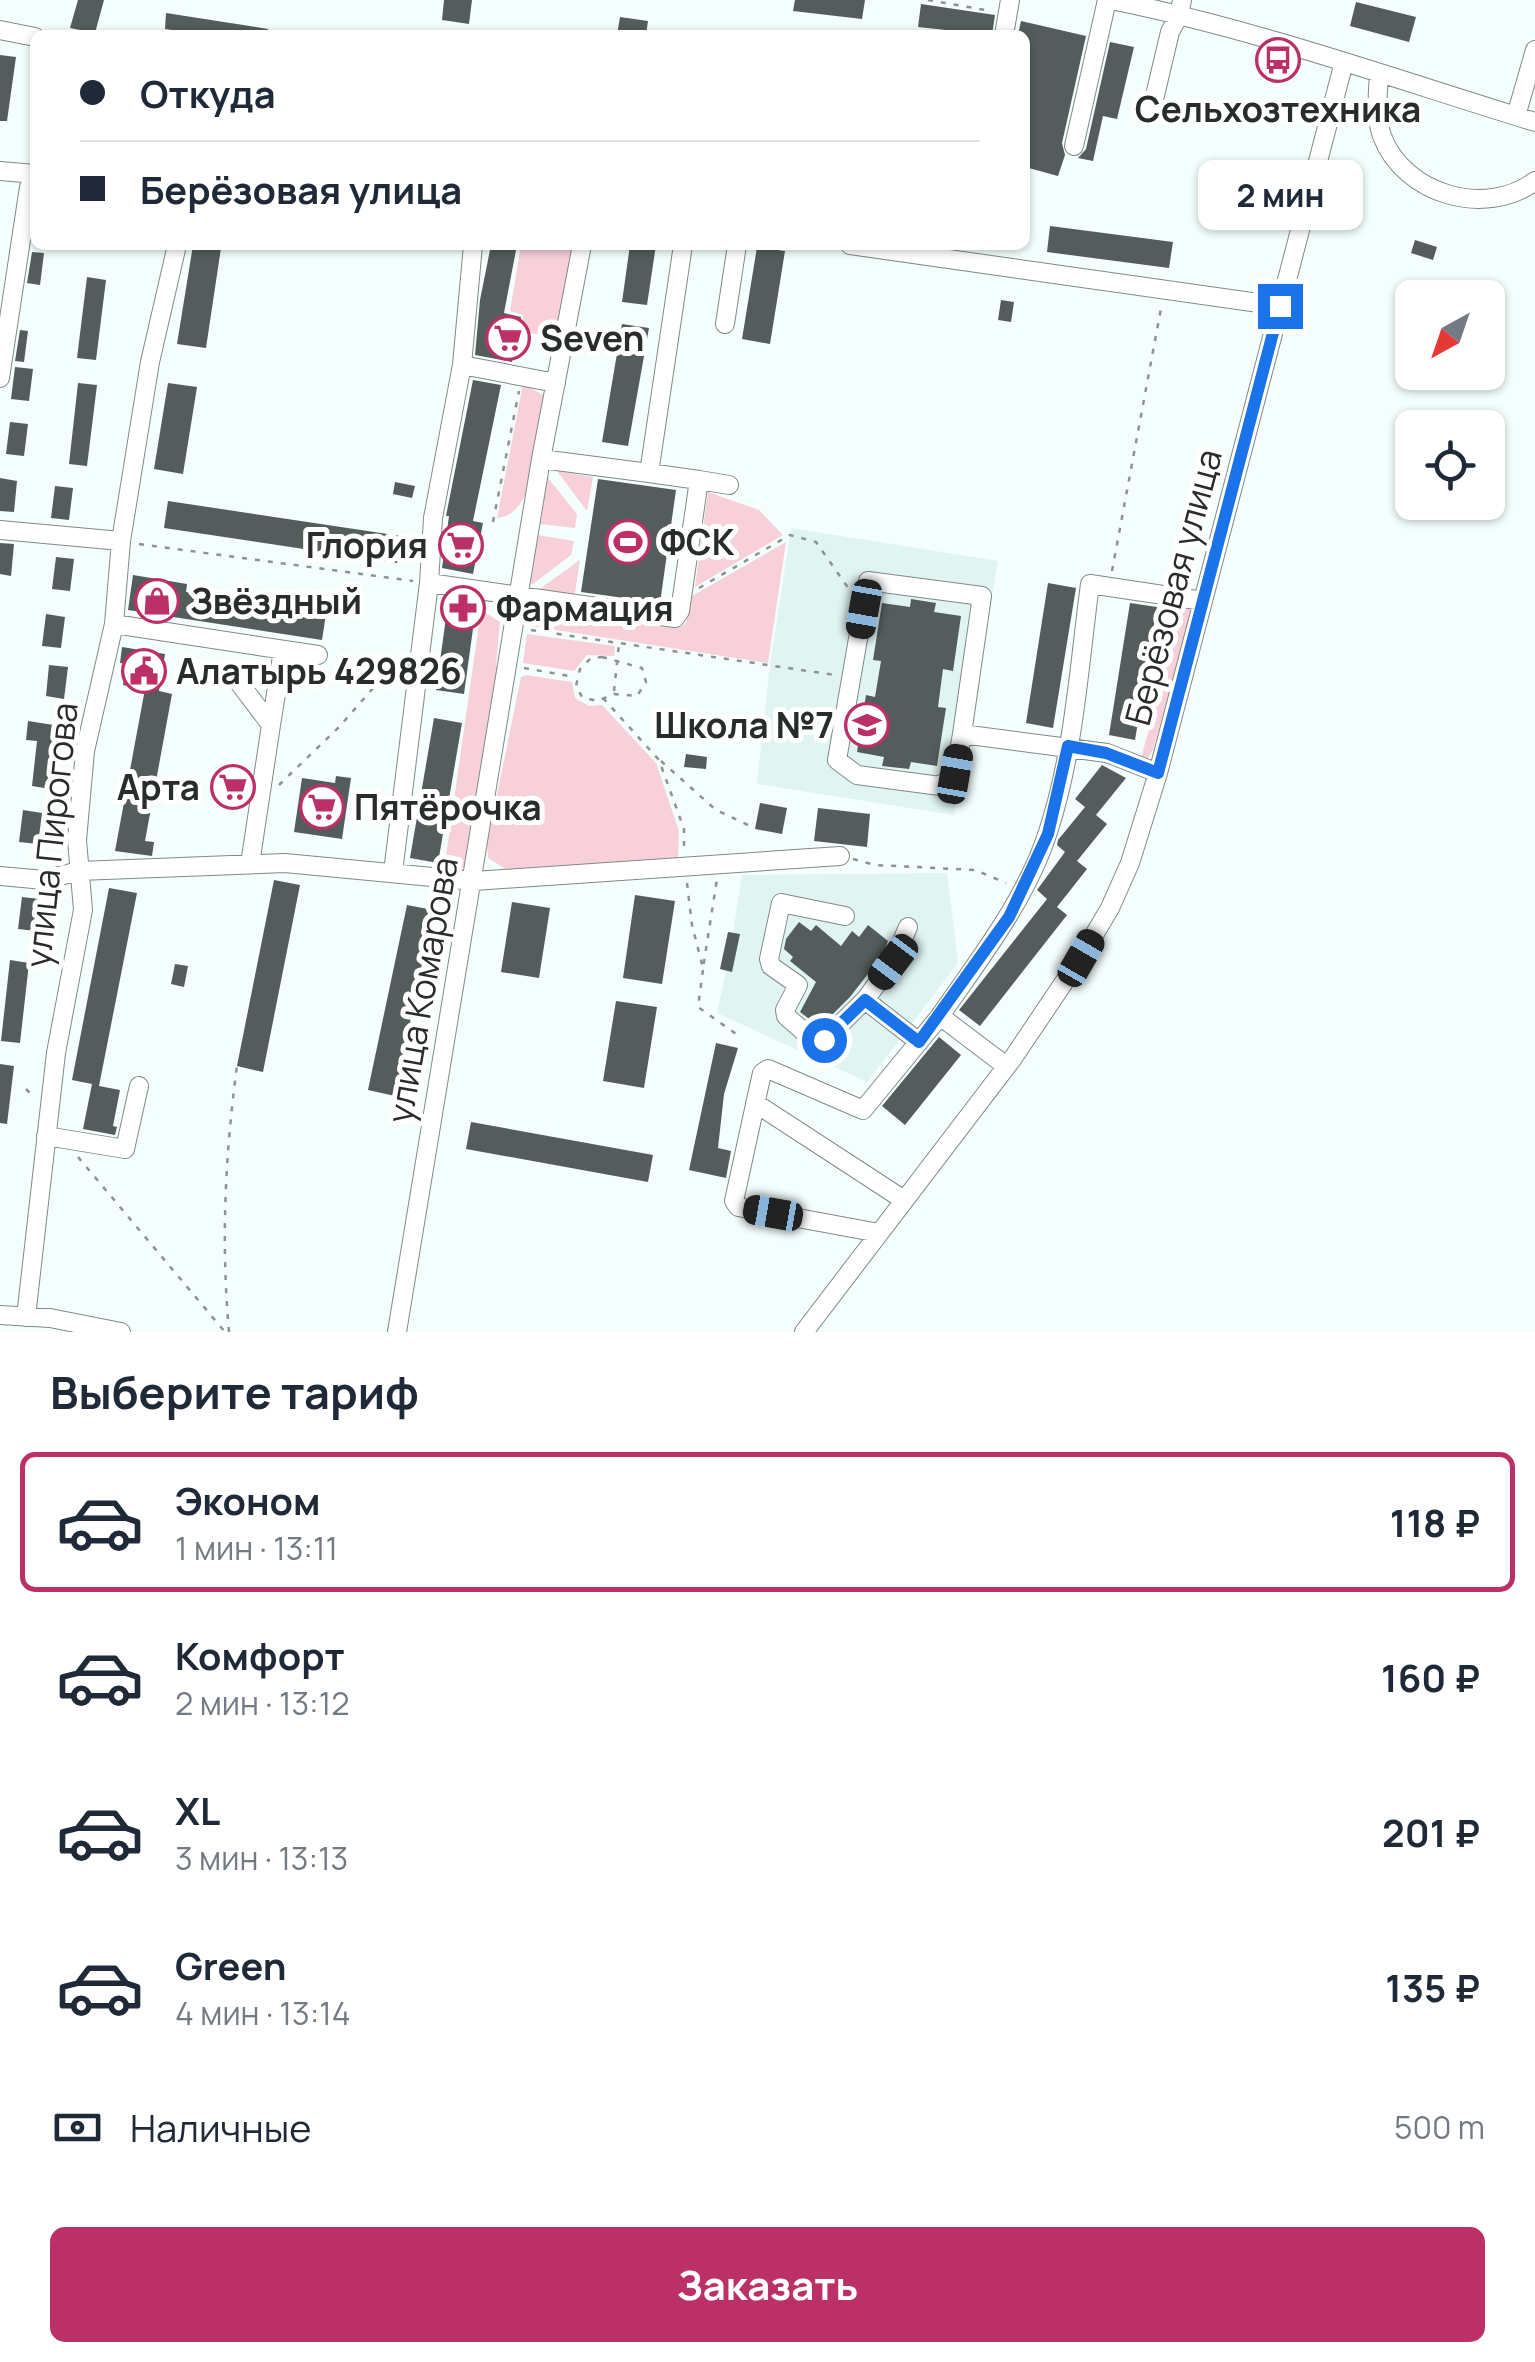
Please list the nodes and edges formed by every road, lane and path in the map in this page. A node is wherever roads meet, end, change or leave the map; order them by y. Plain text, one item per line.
1 (928, 0) edge
2 (1109, 0) edge
3 (1009, 7) edge
4 (1180, 7) edge
5 (0, 30) edge
6 (30, 36) edge
7 (1535, 50) edge
8 (1344, 62) junction
9 (1379, 73) junction
10 (1152, 108) dead end
11 (1516, 116) junction
12 (1535, 122) edge
13 (1074, 146) dead end
14 (0, 170) edge
15 (30, 179) edge
16 (1535, 181) edge
17 (30, 192) edge
18 (176, 250) edge
19 (472, 250) edge
20 (581, 250) edge
21 (682, 250) edge
22 (736, 250) edge
23 (885, 250) edge
24 (1164, 290) junction
25 (1280, 306) junction
26 (726, 324) dead end
27 (462, 365) junction
28 (522, 375) junction
29 (0, 378) edge
30 (556, 384) junction
31 (541, 460) junction
32 (648, 473) junction
33 (699, 480) junction
34 (729, 485) dead end
35 (493, 522) dead end
36 (0, 530) edge
37 (121, 541) junction
38 (430, 583) junction
39 (1109, 587) junction
40 (682, 597) junction
41 (520, 598) junction
42 (1203, 601) junction
43 (864, 609) junction
44 (114, 624) junction
45 (516, 628) junction
46 (423, 630) junction
47 (619, 643) junction
48 (282, 650) junction
49 (318, 655) dead end
50 (616, 660) junction
51 (510, 665) junction
52 (577, 677) junction
53 (852, 678) junction
54 (236, 680) dead end
55 (614, 694) junction
56 (603, 698) junction
57 (271, 725) junction
58 (962, 734) junction
59 (1068, 746) junction
60 (660, 760) junction
61 (1158, 773) junction
62 (260, 795) junction
63 (748, 825) dead end
64 (840, 856) joint
65 (720, 863) junction
66 (250, 864) junction
67 (684, 865) junction
68 (79, 871) junction
69 (393, 872) junction
70 (0, 876) edge
71 (474, 881) junction
72 (1022, 890) junction
73 (845, 916) dead end
74 (908, 927) dead end
75 (703, 968) junction
76 (865, 1000) junction
77 (940, 1016) junction
78 (738, 1036) dead end
79 (919, 1042) junction
80 (237, 1066) dead end
81 (1006, 1066) junction
82 (139, 1086) dead end
83 (26, 1089) dead end
84 (755, 1103) junction
85 (49, 1114) junction
86 (46, 1136) junction
87 (70, 1148) dead end
88 (904, 1200) junction
89 (879, 1233) junction
90 (0, 1315) edge
91 (26, 1317) junction
92 (49, 1325) edge
93 (109, 1331) edge
94 (227, 1332) edge
95 (397, 1332) edge
96 (804, 1332) edge

1 - 3 path
2 - 4 street
2 - 13 street
4 - 8 street
4 - 10 street
5 - 6 street
7 - 11 street
8 - 9 street
8 - 25 street, Берёзовая улица
9 - 11 street
9 - 16 street
11 - 12 street
14 - 15 street
17 - 29 street
18 - 37 street, улица Пирогова
19 - 27 street
20 - 30 street, улица Комарова
21 - 32 street
22 - 26 street
23 - 24 street
24 - 25 street
24 - 39 path
25 - 42 street, Берёзовая улица
27 - 28 street
27 - 38 street
28 - 30 street
28 - 35 path
30 - 31 street, улица Комарова
31 - 32 street
31 - 41 street, улица Комарова
32 - 33 street
33 - 34 street
33 - 40 street
36 - 37 street
37 - 38 path
37 - 44 street, улица Пирогова
38 - 41 street
38 - 46 street
39 - 42 street
39 - 59 street
40 - 41 street
40 - 43 path
41 - 45 street, улица Комарова
42 - 61 street, Берёзовая улица
43 - 53 street
43 - 58 street
44 - 48 street
44 - 68 street, улица Пирогова
45 - 47 path
45 - 51 street, улица Комарова
46 - 62 path
46 - 69 street
47 - 50 path
47 - 53 path
48 - 49 street
48 - 57 street
50 - 52 path
50 - 55 path
50 - 55 path
51 - 52 path
51 - 71 street, улица Комарова
52 - 56 path
53 - 58 street
54 - 57 street
55 - 56 path
56 - 60 path
57 - 62 street
58 - 59 street
59 - 61 street
59 - 72 street
60 - 63 path
60 - 67 path
61 - 81 street, Берёзовая улица
62 - 66 street
64 - 65 street
64 - 72 path
65 - 67 street
65 - 75 path
66 - 68 street
66 - 69 street
67 - 71 street
67 - 75 path
68 - 70 street
68 - 85 street, улица Пирогова
69 - 71 street
71 - 95 street, улица Комарова
72 - 77 street
73 - 76 street
74 - 76 street
75 - 78 path
76 - 79 street
77 - 79 street
77 - 81 street
79 - 84 street
80 - 94 path
81 - 88 street, Берёзовая улица
82 - 86 street
83 - 85 path
84 - 88 street
84 - 89 street
85 - 86 street, улица Пирогова
86 - 91 street, улица Пирогова
87 - 94 path
88 - 89 street, Берёзовая улица
89 - 96 street, Берёзовая улица
90 - 91 street
91 - 92 street
92 - 93 street

